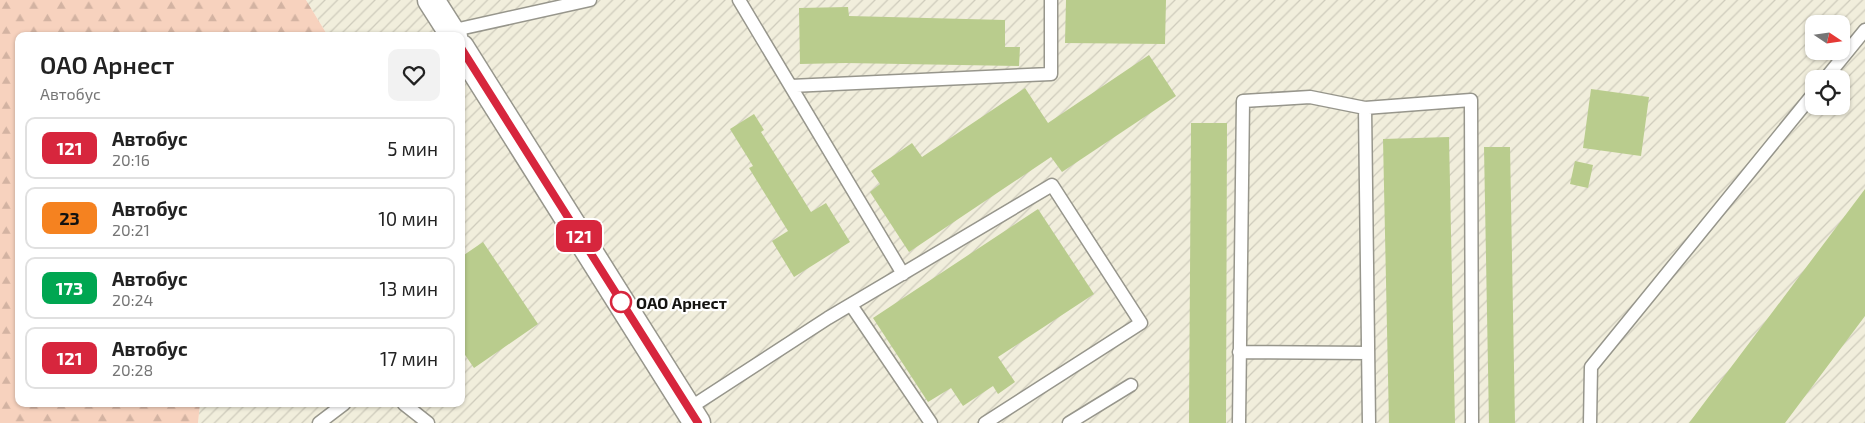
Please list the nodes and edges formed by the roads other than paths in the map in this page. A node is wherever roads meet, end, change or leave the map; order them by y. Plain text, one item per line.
1 (431, 0) edge
2 (590, 0) edge
3 (738, 0) edge
4 (1052, 0) edge
5 (1865, 30) edge
6 (451, 32) edge
7 (465, 35) edge
8 (465, 54) edge
9 (1832, 70) edge
10 (791, 86) junction
11 (1805, 104) edge
12 (1365, 108) junction
13 (903, 274) junction
14 (851, 305) junction
15 (1239, 352) junction
16 (1368, 353) junction
17 (1131, 385) dead end
18 (340, 407) edge
19 (408, 407) edge
20 (693, 416) edge
21 (320, 423) edge
22 (428, 423) edge
23 (931, 423) edge
24 (985, 423) edge
25 (1069, 423) edge
26 (1239, 423) edge
27 (1369, 423) edge
28 (1472, 423) edge
29 (1590, 423) edge

1 - 6 street
2 - 7 lane
3 - 10 lane
4 - 10 lane
5 - 9 lane
8 - 20 street
10 - 13 lane
11 - 29 lane
12 - 15 lane
12 - 16 lane
12 - 28 lane
13 - 14 lane
13 - 24 lane
14 - 20 lane
14 - 23 lane
15 - 16 lane
15 - 26 lane
16 - 27 lane
17 - 25 lane
18 - 21 lane
19 - 22 lane

